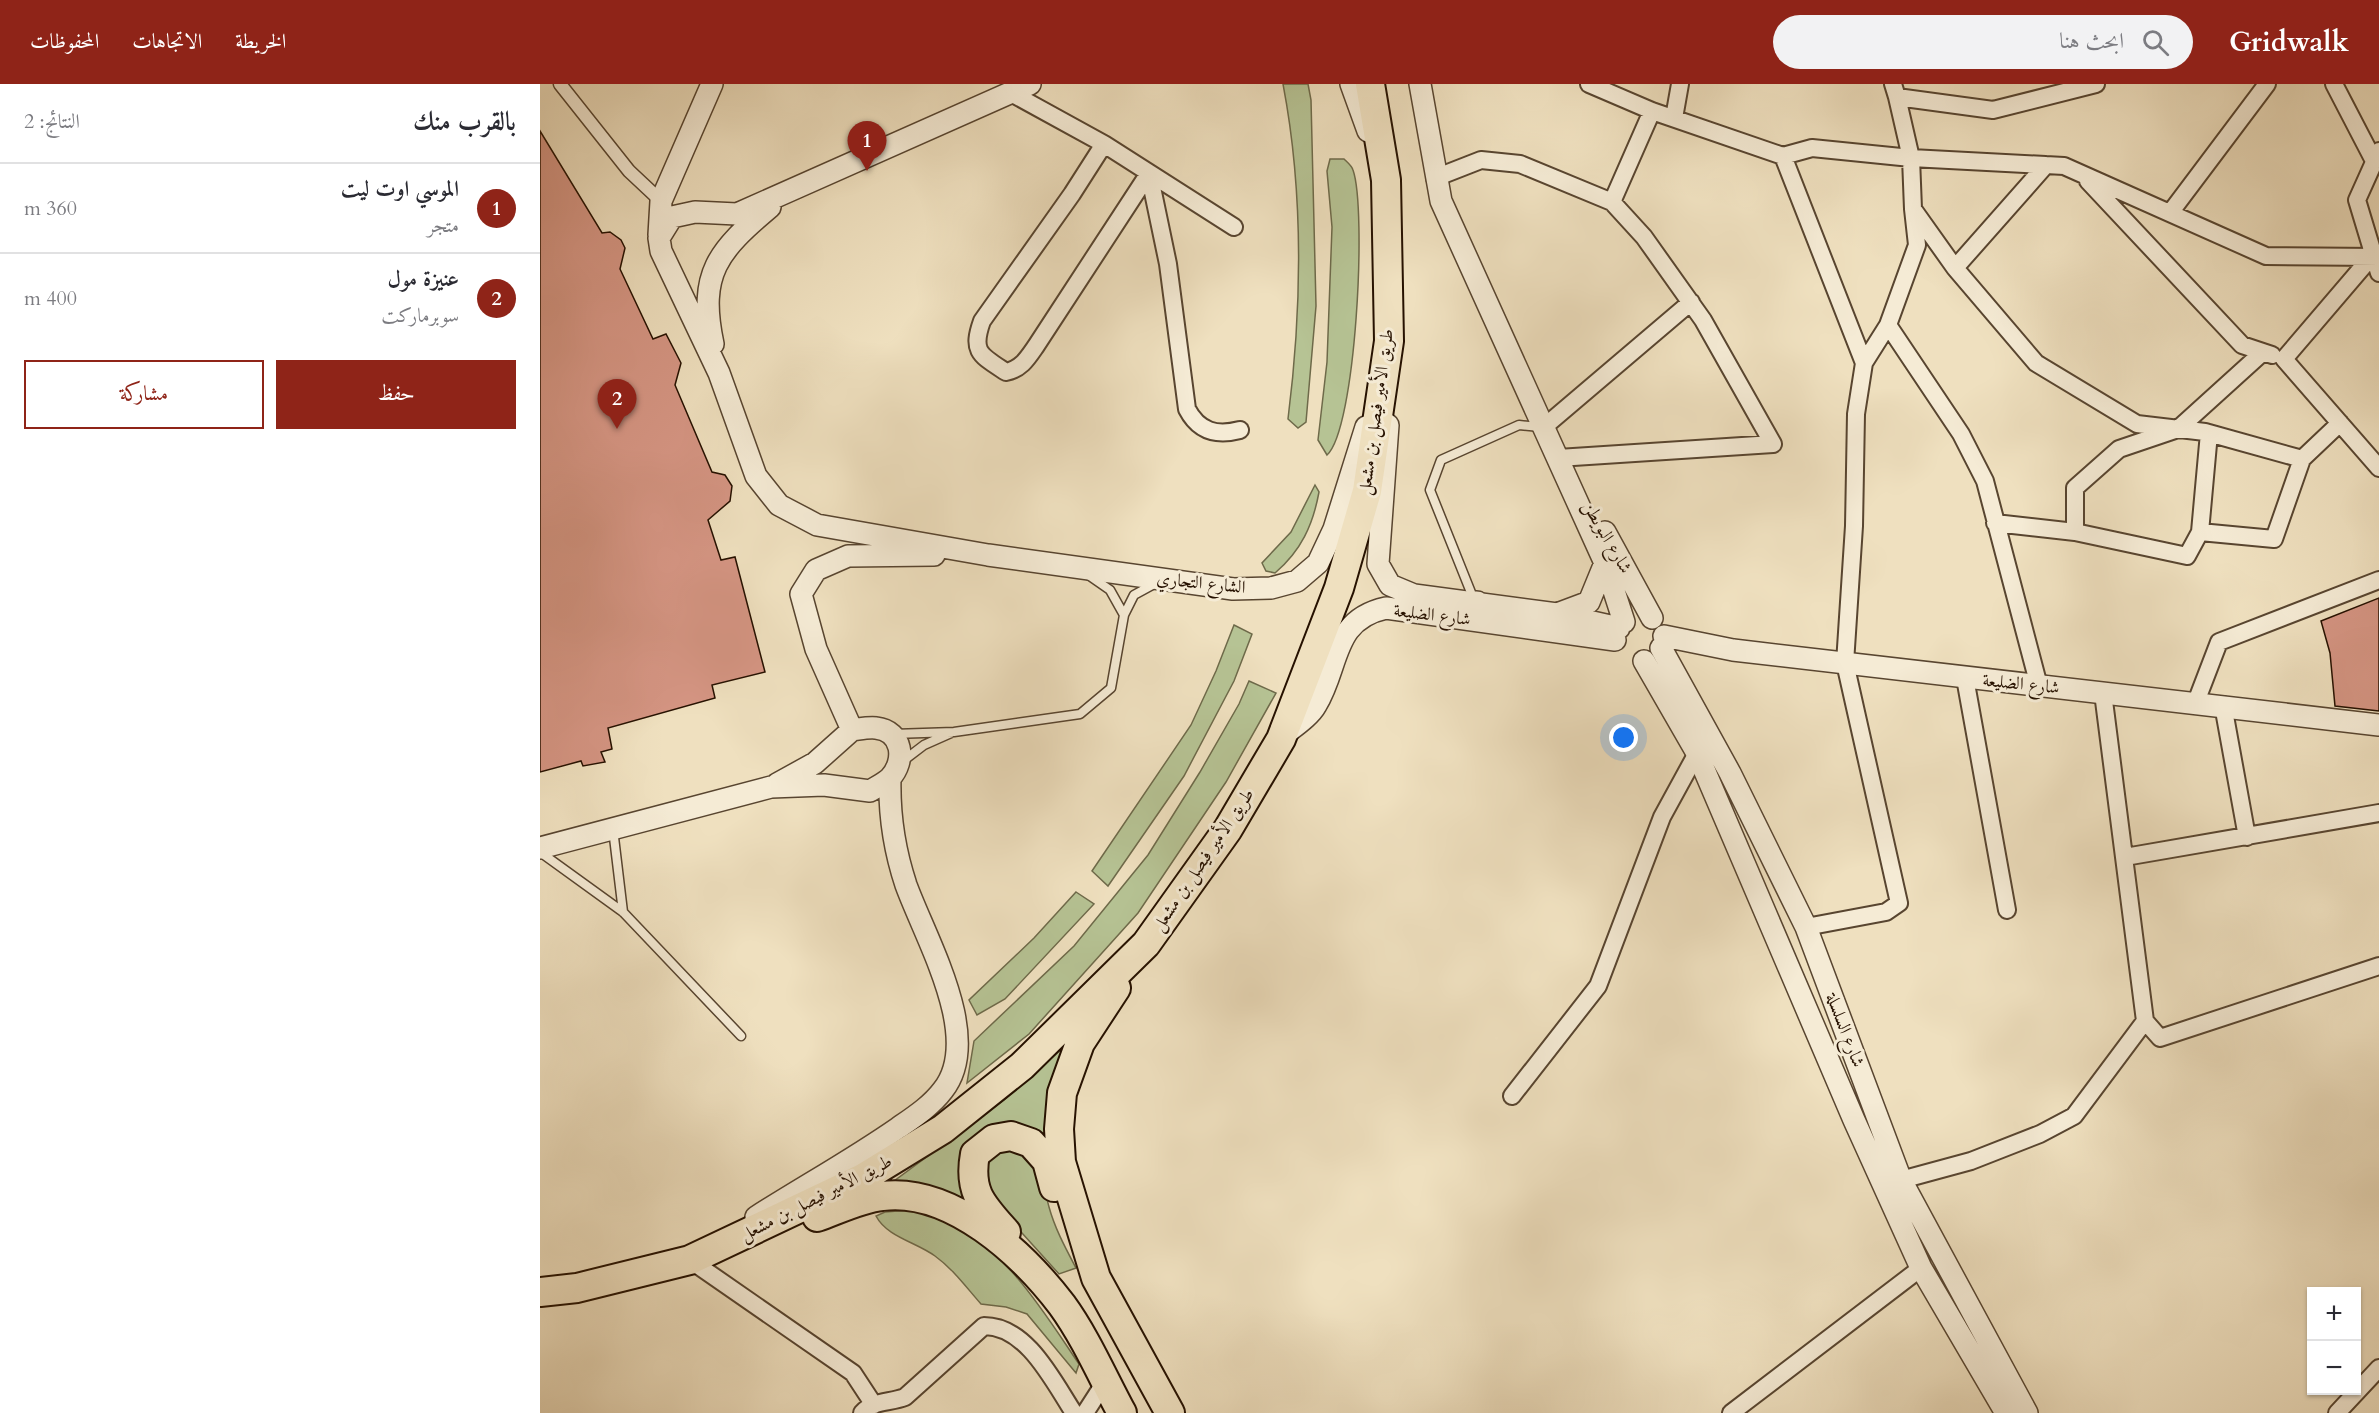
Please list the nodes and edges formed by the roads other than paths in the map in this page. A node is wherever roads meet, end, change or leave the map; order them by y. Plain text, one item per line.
1 (560, 84) edge
2 (712, 84) edge
3 (1352, 84) edge
4 (1370, 84) edge
5 (1420, 84) edge
6 (1589, 84) edge
7 (1680, 84) edge
8 (2096, 84) edge
9 (2268, 84) edge
10 (2334, 84) edge
11 (1021, 89) edge
12 (1895, 91) edge
13 (1652, 111) junction
14 (1674, 118) junction
15 (1104, 144) junction
16 (1783, 156) junction
17 (2377, 156) edge
18 (1911, 158) junction
19 (2046, 165) junction
20 (1149, 173) junction
21 (2082, 174) junction
22 (1435, 178) junction
23 (1386, 180) junction
24 (789, 191) junction
25 (662, 201) junction
26 (1612, 202) junction
27 (1913, 209) junction
28 (2170, 213) junction
29 (1234, 227) dead end
30 (658, 238) junction
31 (2376, 256) edge
32 (1955, 268) junction
33 (2379, 273) edge
34 (1691, 302) junction
35 (1888, 326) junction
36 (1389, 341) junction
37 (2263, 352) junction
38 (2284, 359) junction
39 (1864, 363) junction
40 (719, 373) junction
41 (2340, 423) junction
42 (1544, 428) junction
43 (2178, 429) junction
44 (1240, 430) dead end
45 (2209, 433) junction
46 (1558, 458) junction
47 (2302, 459) junction
48 (2378, 463) edge
49 (1995, 523) junction
50 (2075, 532) junction
51 (2200, 532) junction
52 (988, 555) junction
53 (1605, 563) junction
54 (1077, 568) junction
55 (1163, 580) junction
56 (2379, 580) edge
57 (1547, 613) junction
58 (1124, 615) junction
59 (1652, 618) junction
60 (1620, 630) junction
61 (1662, 642) junction
62 (1644, 661) junction
63 (1845, 663) junction
64 (1965, 678) junction
65 (2039, 686) junction
66 (2103, 693) junction
67 (2196, 702) junction
68 (2223, 705) junction
69 (2379, 725) edge
70 (852, 729) junction
71 (954, 732) junction
72 (893, 734) junction
73 (1281, 739) junction
74 (1697, 753) junction
75 (895, 771) junction
76 (771, 787) junction
77 (2379, 813) edge
78 (613, 829) junction
79 (2247, 837) junction
80 (540, 850) edge
81 (2126, 857) junction
82 (2007, 910) dead end
83 (623, 912) junction
84 (1806, 927) junction
85 (1146, 944) junction
86 (2379, 966) edge
87 (2145, 1021) junction
88 (741, 1036) dead end
89 (1512, 1096) dead end
90 (1901, 1180) junction
91 (690, 1260) junction
92 (1922, 1268) junction
93 (1096, 1278) junction
94 (540, 1292) edge
95 (1062, 1306) junction
96 (2379, 1368) edge
97 (1105, 1382) junction
98 (868, 1409) edge
99 (1074, 1413) edge
100 (1085, 1413) edge
101 (1122, 1413) edge
102 (1170, 1413) edge
103 (1731, 1413) edge
104 (2006, 1413) edge
105 (2027, 1413) edge
106 (2337, 1413) edge

1 - 25 street
2 - 25 street
3 - 23 street
4 - 23 highway, طريق الأمير فيصل بن مشعل
5 - 22 street
6 - 13 street
7 - 14 street
8 - 12 street
9 - 28 street
10 - 17 street
11 - 15 street
11 - 24 street
12 - 18 street
13 - 14 street
13 - 26 street
14 - 16 street
15 - 20 street
15 - 20 street
16 - 18 street
16 - 39 street
17 - 31 street
18 - 19 street
18 - 27 street
19 - 21 street
19 - 32 street
20 - 29 street
20 - 44 street
21 - 28 street
21 - 37 street
22 - 26 street
22 - 42 street
23 - 36 highway, طريق الأمير فيصل بن مشعل
24 - 30 street
24 - 40 street
25 - 30 street
26 - 34 street
27 - 32 street
27 - 35 street
28 - 31 street
30 - 40 street
31 - 33 street
31 - 38 street
32 - 43 street
34 - 42 street
34 - 46 street
35 - 39 street
35 - 49 street
36 - 55 street, الشارع التجاري
36 - 57 street
36 - 73 highway, طريق الأمير فيصل بن مشعل
37 - 38 street
37 - 43 street
38 - 41 street
39 - 63 street
40 - 52 street
41 - 47 street
41 - 48 street
42 - 46 street
42 - 57 lane
43 - 45 street
43 - 50 street
45 - 47 street
45 - 51 street
46 - 53 street
46 - 59 street, شارع البويطن
47 - 51 street
49 - 50 street
49 - 65 street
50 - 51 street
52 - 54 street, الشارع التجاري
52 - 70 street
53 - 57 street
53 - 60 street
54 - 55 street, الشارع التجاري
54 - 58 lane
55 - 58 lane
56 - 67 street
57 - 60 street
58 - 71 lane
59 - 60 street
59 - 61 street
60 - 62 street
60 - 73 street, شارع الضليعة
61 - 62 street
61 - 63 street, شارع الضليعة
61 - 84 street, شارع السلسلة
62 - 74 street, شارع السلسلة
63 - 64 street, شارع الضليعة
63 - 84 street
64 - 65 street, شارع الضليعة
64 - 82 street
65 - 66 street, شارع الضليعة
66 - 67 street, شارع الضليعة
66 - 81 street
67 - 68 street, شارع الضليعة
68 - 69 street, شارع الضليعة
68 - 79 street
70 - 72 street
70 - 76 street
71 - 72 lane
71 - 75 lane
72 - 75 street
73 - 85 highway, طريق الأمير فيصل بن مشعل
74 - 89 street
74 - 92 street, شارع السلسلة
75 - 76 street
75 - 91 street
76 - 78 street
77 - 79 street
78 - 80 street
78 - 83 lane
79 - 81 street
80 - 83 lane
81 - 87 street
83 - 88 lane
84 - 90 street, شارع السلسلة
85 - 91 highway, طريق الأمير فيصل بن مشعل
85 - 93 highway
86 - 87 street
87 - 90 street
90 - 105 street, شارع السلسلة
91 - 94 highway, طريق الأمير فيصل بن مشعل
91 - 95 highway
91 - 98 street
92 - 103 street
92 - 104 street, شارع السلسلة
93 - 95 highway
93 - 102 highway
95 - 97 highway
96 - 106 street
97 - 100 street
97 - 101 highway
98 - 99 street

